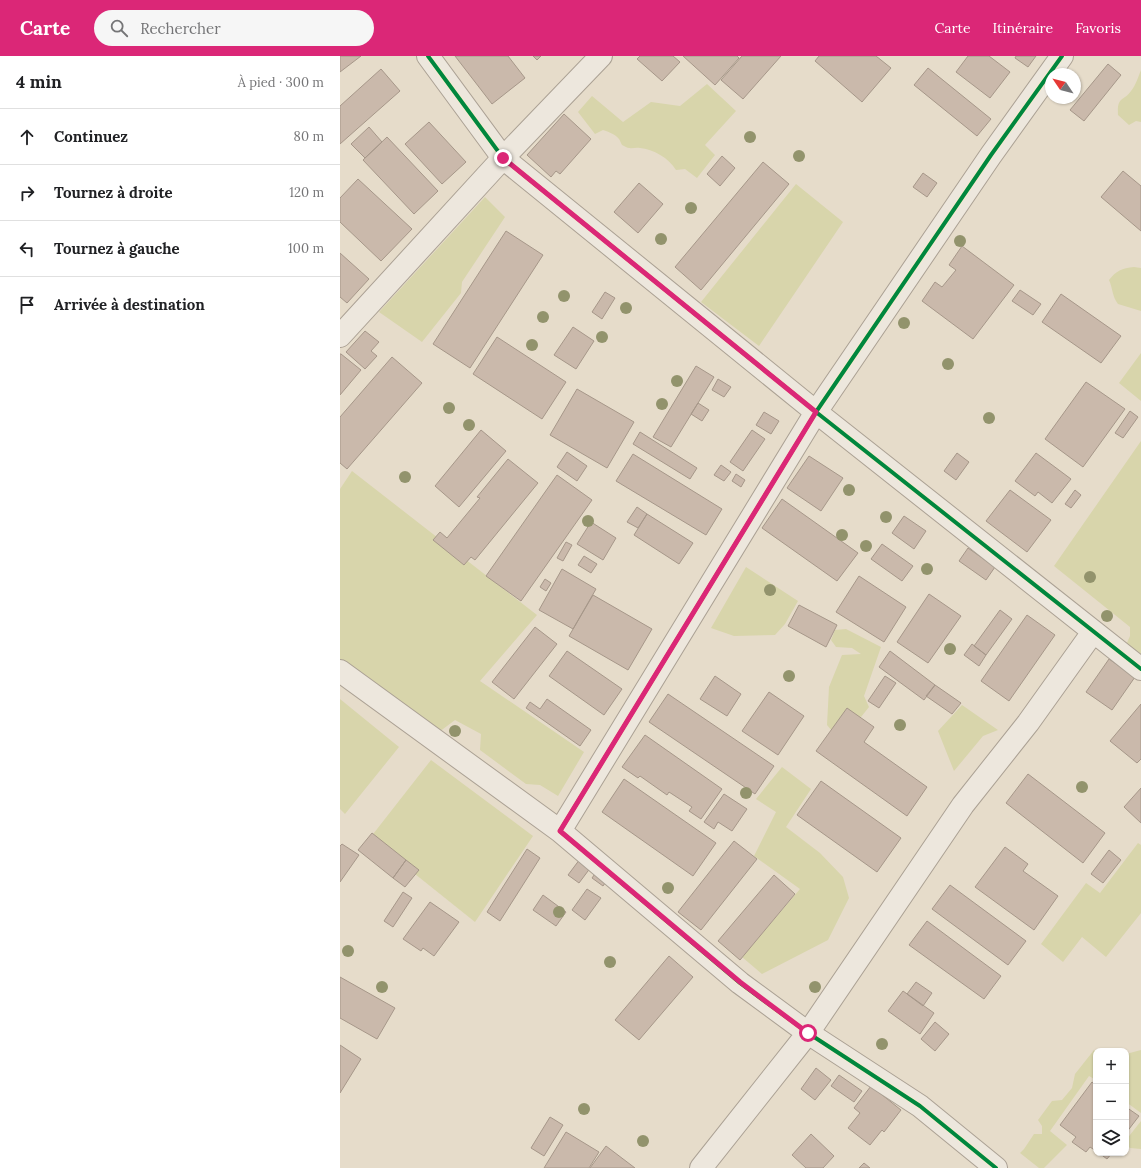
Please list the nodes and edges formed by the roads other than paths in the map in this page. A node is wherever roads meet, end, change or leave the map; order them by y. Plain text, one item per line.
1 (428, 56) edge
2 (601, 56) edge
3 (1062, 56) edge
4 (503, 158) junction
5 (340, 336) edge
6 (816, 412) junction
7 (1093, 632) junction
8 (1141, 669) edge
9 (340, 672) edge
10 (560, 831) junction
11 (808, 1033) junction
12 (701, 1168) edge
13 (996, 1168) edge

1 - 4 street
2 - 4 street
3 - 6 street
4 - 5 street
4 - 6 street
6 - 7 street
6 - 10 street
7 - 8 street
7 - 11 street
9 - 10 street
10 - 11 street
11 - 12 street
11 - 13 street

